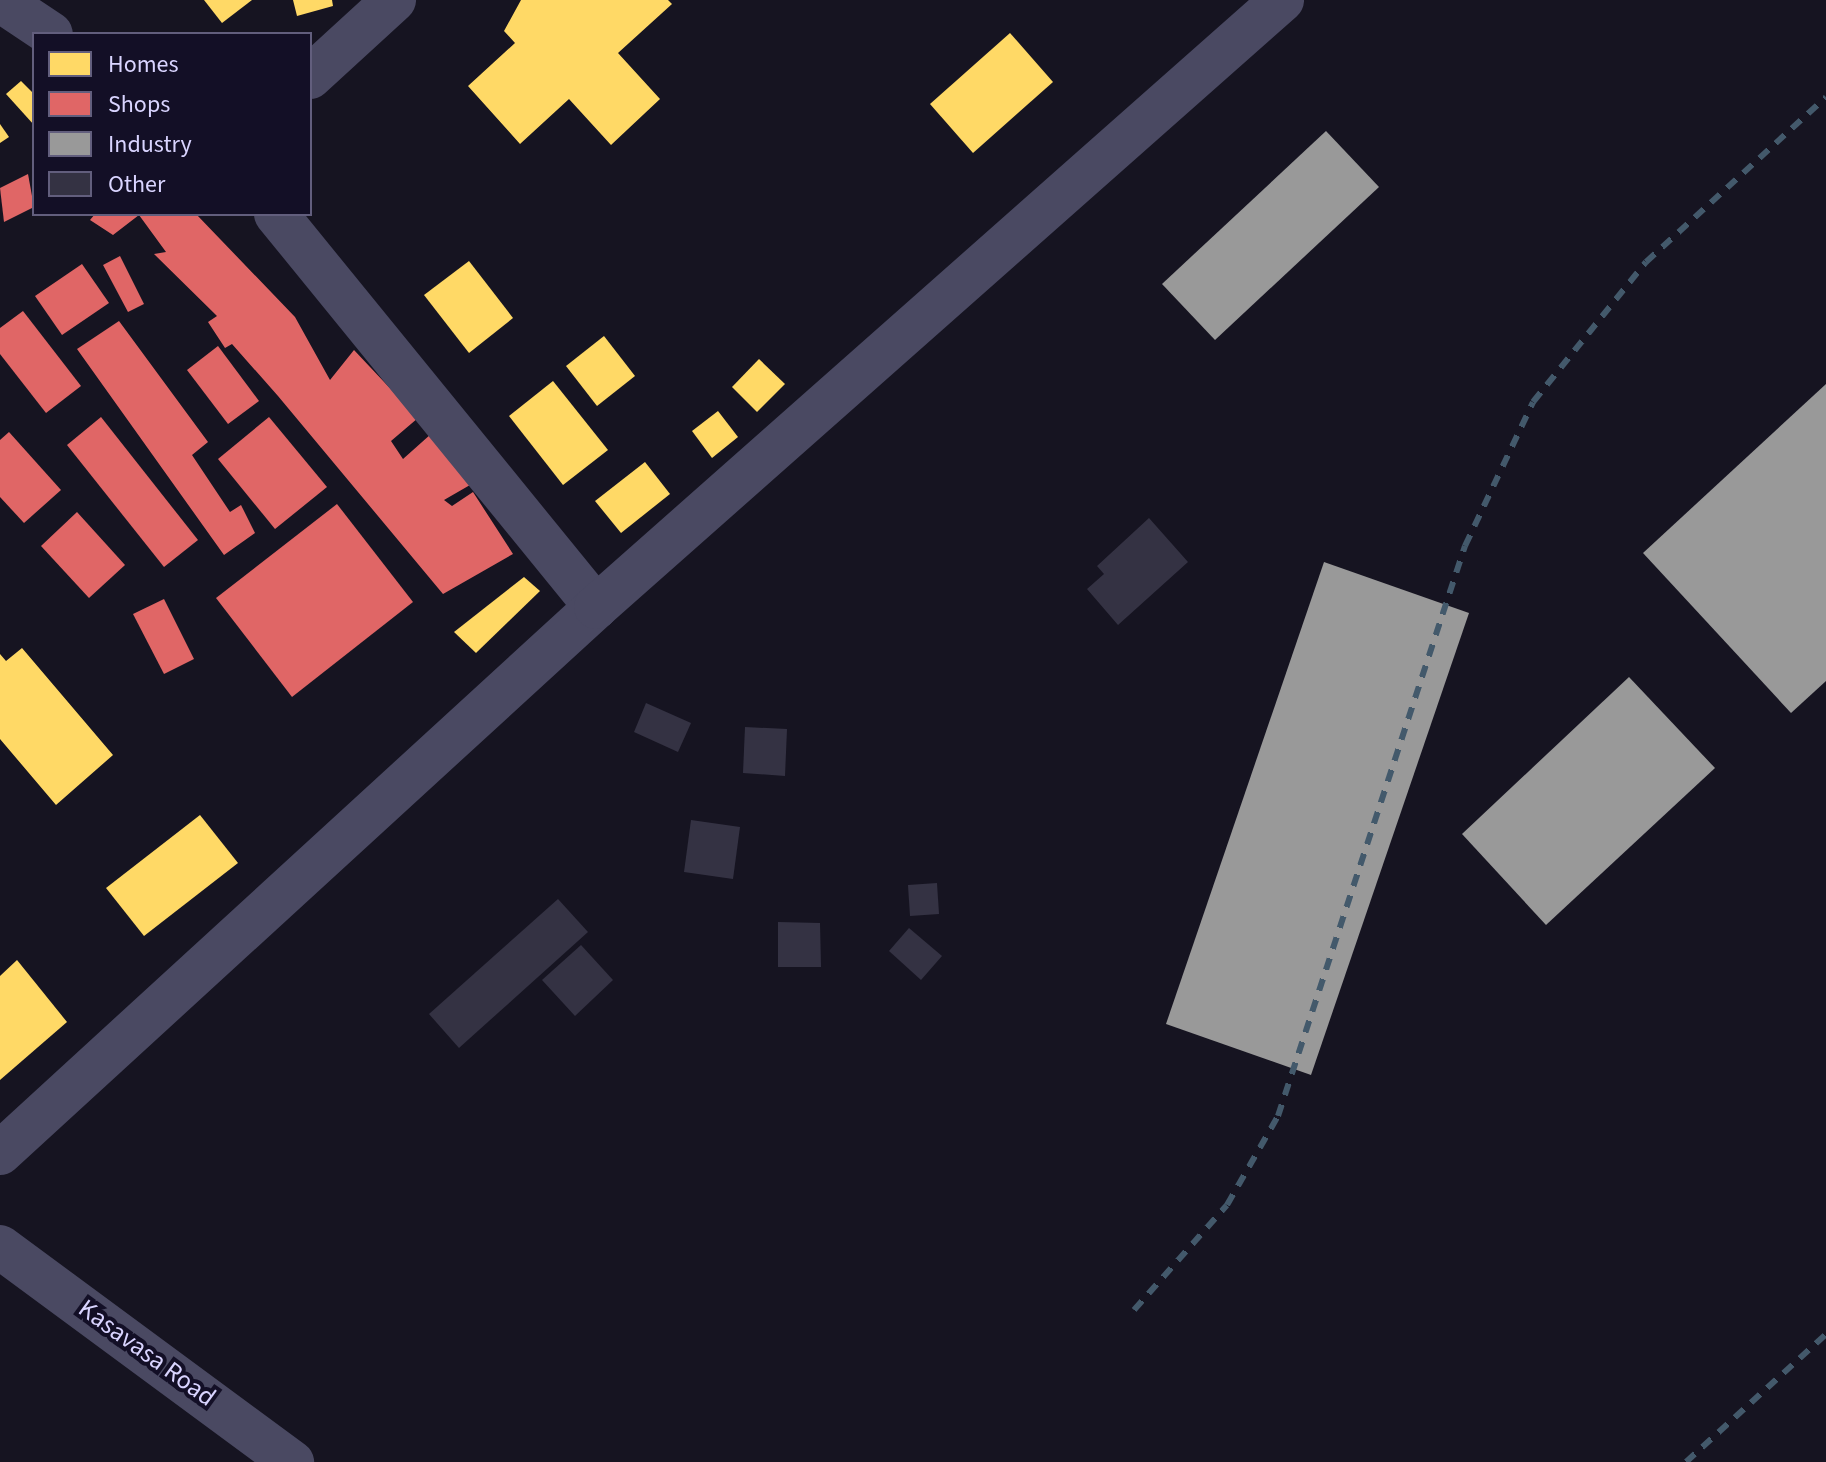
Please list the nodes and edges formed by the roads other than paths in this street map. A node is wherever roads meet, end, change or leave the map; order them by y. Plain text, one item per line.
1 (0, 0) edge
2 (394, 0) edge
3 (1282, 0) edge
4 (48, 32) edge
5 (312, 75) edge
6 (278, 216) edge
7 (596, 607) junction
8 (0, 1153) edge
9 (0, 1247) edge
10 (292, 1462) edge

1 - 4 street
2 - 5 street
3 - 7 street
6 - 7 street
7 - 8 street
9 - 10 street, Kasavasa Road

